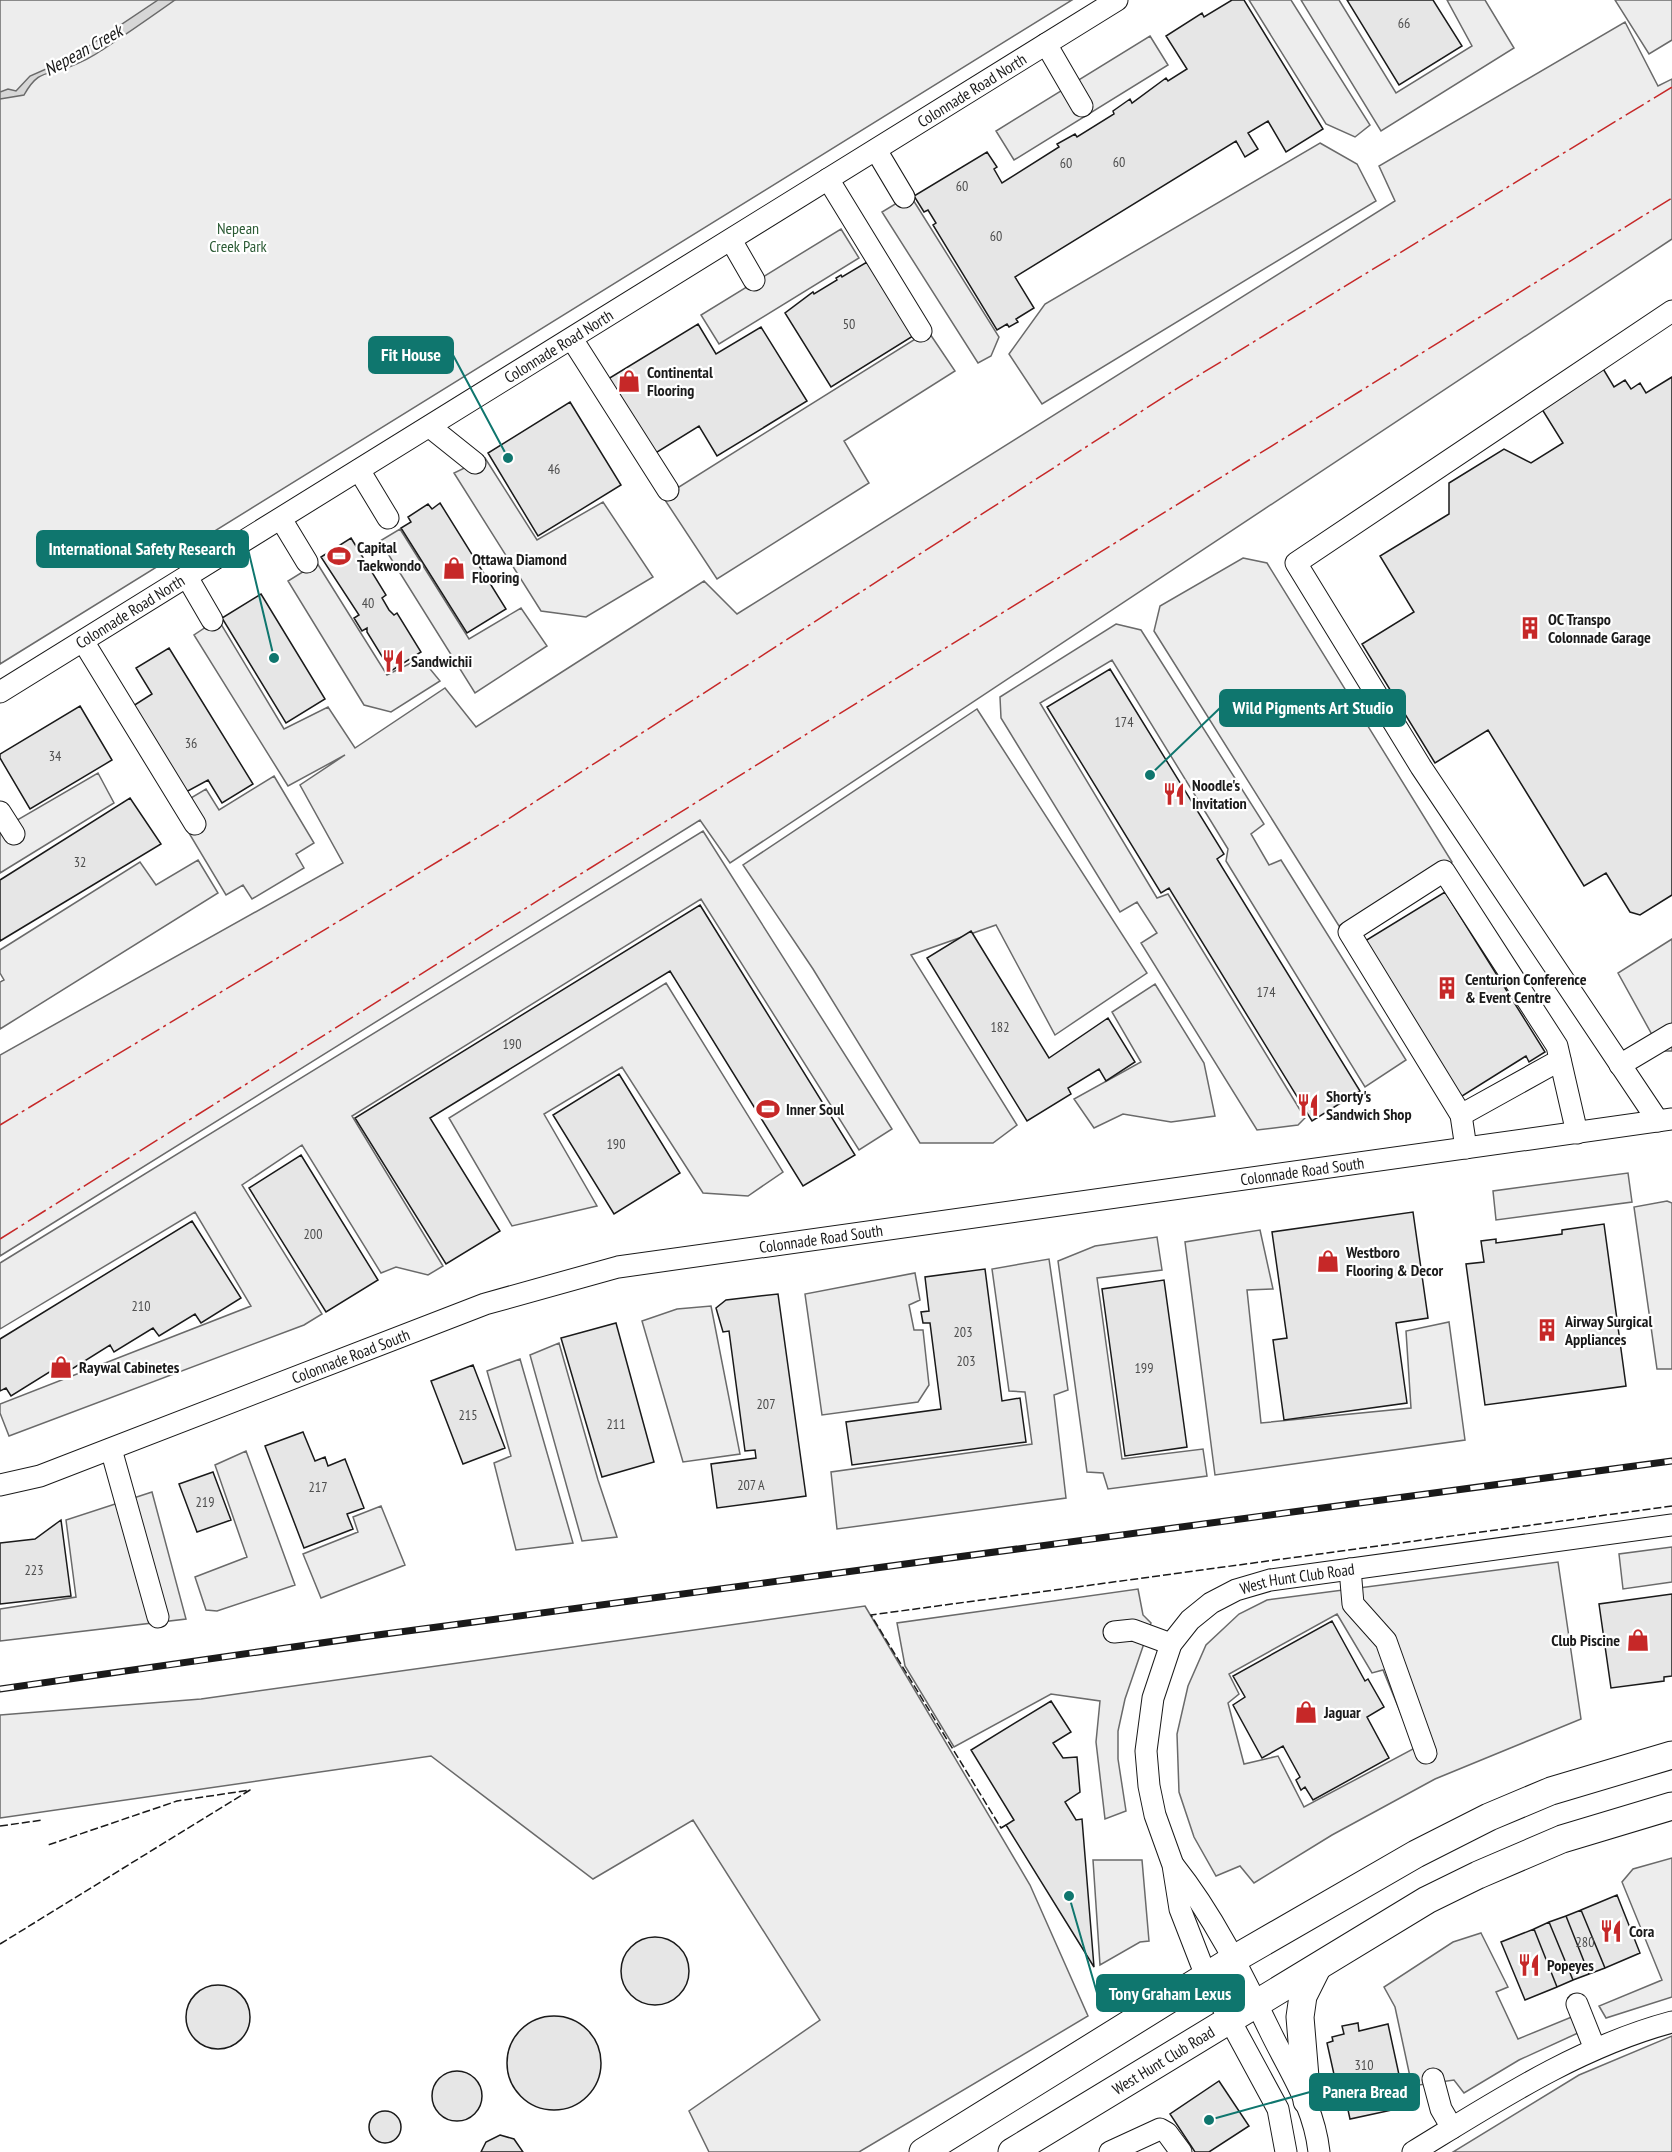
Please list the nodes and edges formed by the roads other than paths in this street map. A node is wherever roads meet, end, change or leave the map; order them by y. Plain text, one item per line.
1 (1117, 0) edge
2 (1046, 44) junction
3 (1082, 106) dead end
4 (876, 150) junction
5 (828, 179) junction
6 (904, 197) dead end
7 (731, 240) junction
8 (754, 280) dead end
9 (1672, 311) edge
10 (921, 331) dead end
11 (572, 339) junction
12 (430, 427) junction
13 (475, 463) dead end
14 (359, 470) junction
15 (668, 490) dead end
16 (388, 518) dead end
17 (281, 519) junction
18 (307, 562) dead end
19 (187, 578) junction
20 (212, 620) dead end
21 (83, 641) junction
22 (0, 692) edge
23 (0, 812) edge
24 (195, 824) dead end
25 (14, 834) dead end
26 (1672, 1034) edge
27 (1560, 1060) junction
28 (1620, 1065) junction
29 (1461, 1115) junction
30 (1665, 1120) edge
31 (1577, 1133) junction
32 (1466, 1148) junction
33 (111, 1449) junction
34 (0, 1485) edge
35 (1672, 1526) edge
36 (1350, 1569) junction
37 (158, 1617) dead end
38 (1114, 1632) dead end
39 (1171, 1644) junction
40 (1426, 1754) dead end
41 (1672, 1755) edge
42 (1672, 1806) edge
43 (1173, 1865) junction
44 (1234, 1959) junction
45 (1317, 1968) junction
46 (1206, 1976) junction
47 (1577, 2004) dead end
48 (1258, 2005) junction
49 (1231, 2021) junction
50 (1672, 2022) edge
51 (1595, 2049) junction
52 (1433, 2079) dead end
53 (1307, 2101) junction
54 (1452, 2128) junction
55 (923, 2152) edge
56 (1012, 2152) edge
57 (1110, 2152) edge
58 (1181, 2152) edge
59 (1286, 2152) edge
60 (1319, 2152) edge
61 (1413, 2152) edge

1 - 2 street, Colonnade Road North
2 - 3 street
2 - 4 street, Colonnade Road North
4 - 5 street, Colonnade Road North
4 - 6 street
5 - 7 street, Colonnade Road North
5 - 10 street
7 - 8 street
7 - 11 street, Colonnade Road North
9 - 28 street
11 - 12 street, Colonnade Road North
11 - 15 street
12 - 13 street
12 - 14 street, Colonnade Road North
14 - 16 street
14 - 17 street, Colonnade Road North
17 - 18 street
17 - 19 street, Colonnade Road North
19 - 20 street
19 - 21 street, Colonnade Road North
21 - 22 street, Colonnade Road North
21 - 24 street
23 - 25 street
26 - 28 street
27 - 29 street
27 - 29 street
27 - 31 street
28 - 30 street
29 - 32 street
30 - 31 street, Colonnade Road South
31 - 32 street, Colonnade Road South
32 - 33 street, Colonnade Road South
33 - 34 street, Colonnade Road South
33 - 37 street
35 - 36 street, West Hunt Club Road
36 - 39 street, West Hunt Club Road
36 - 40 street
38 - 39 street
39 - 43 street, West Hunt Club Road
41 - 44 main road
42 - 45 main road, West Hunt Club Road
43 - 44 street, West Hunt Club Road
43 - 46 street, West Hunt Club Road
44 - 46 main road
44 - 48 street, West Hunt Club Road
45 - 48 main road, West Hunt Club Road
45 - 53 main road
46 - 49 street, West Hunt Club Road
46 - 55 main road
47 - 51 street
48 - 49 main road, West Hunt Club Road
48 - 53 street, West Hunt Club Road
49 - 56 main road, West Hunt Club Road
49 - 59 street, West Hunt Club Road
50 - 51 street
51 - 54 street
52 - 54 street
53 - 60 street, West Hunt Club Road
54 - 61 street
57 - 58 street

